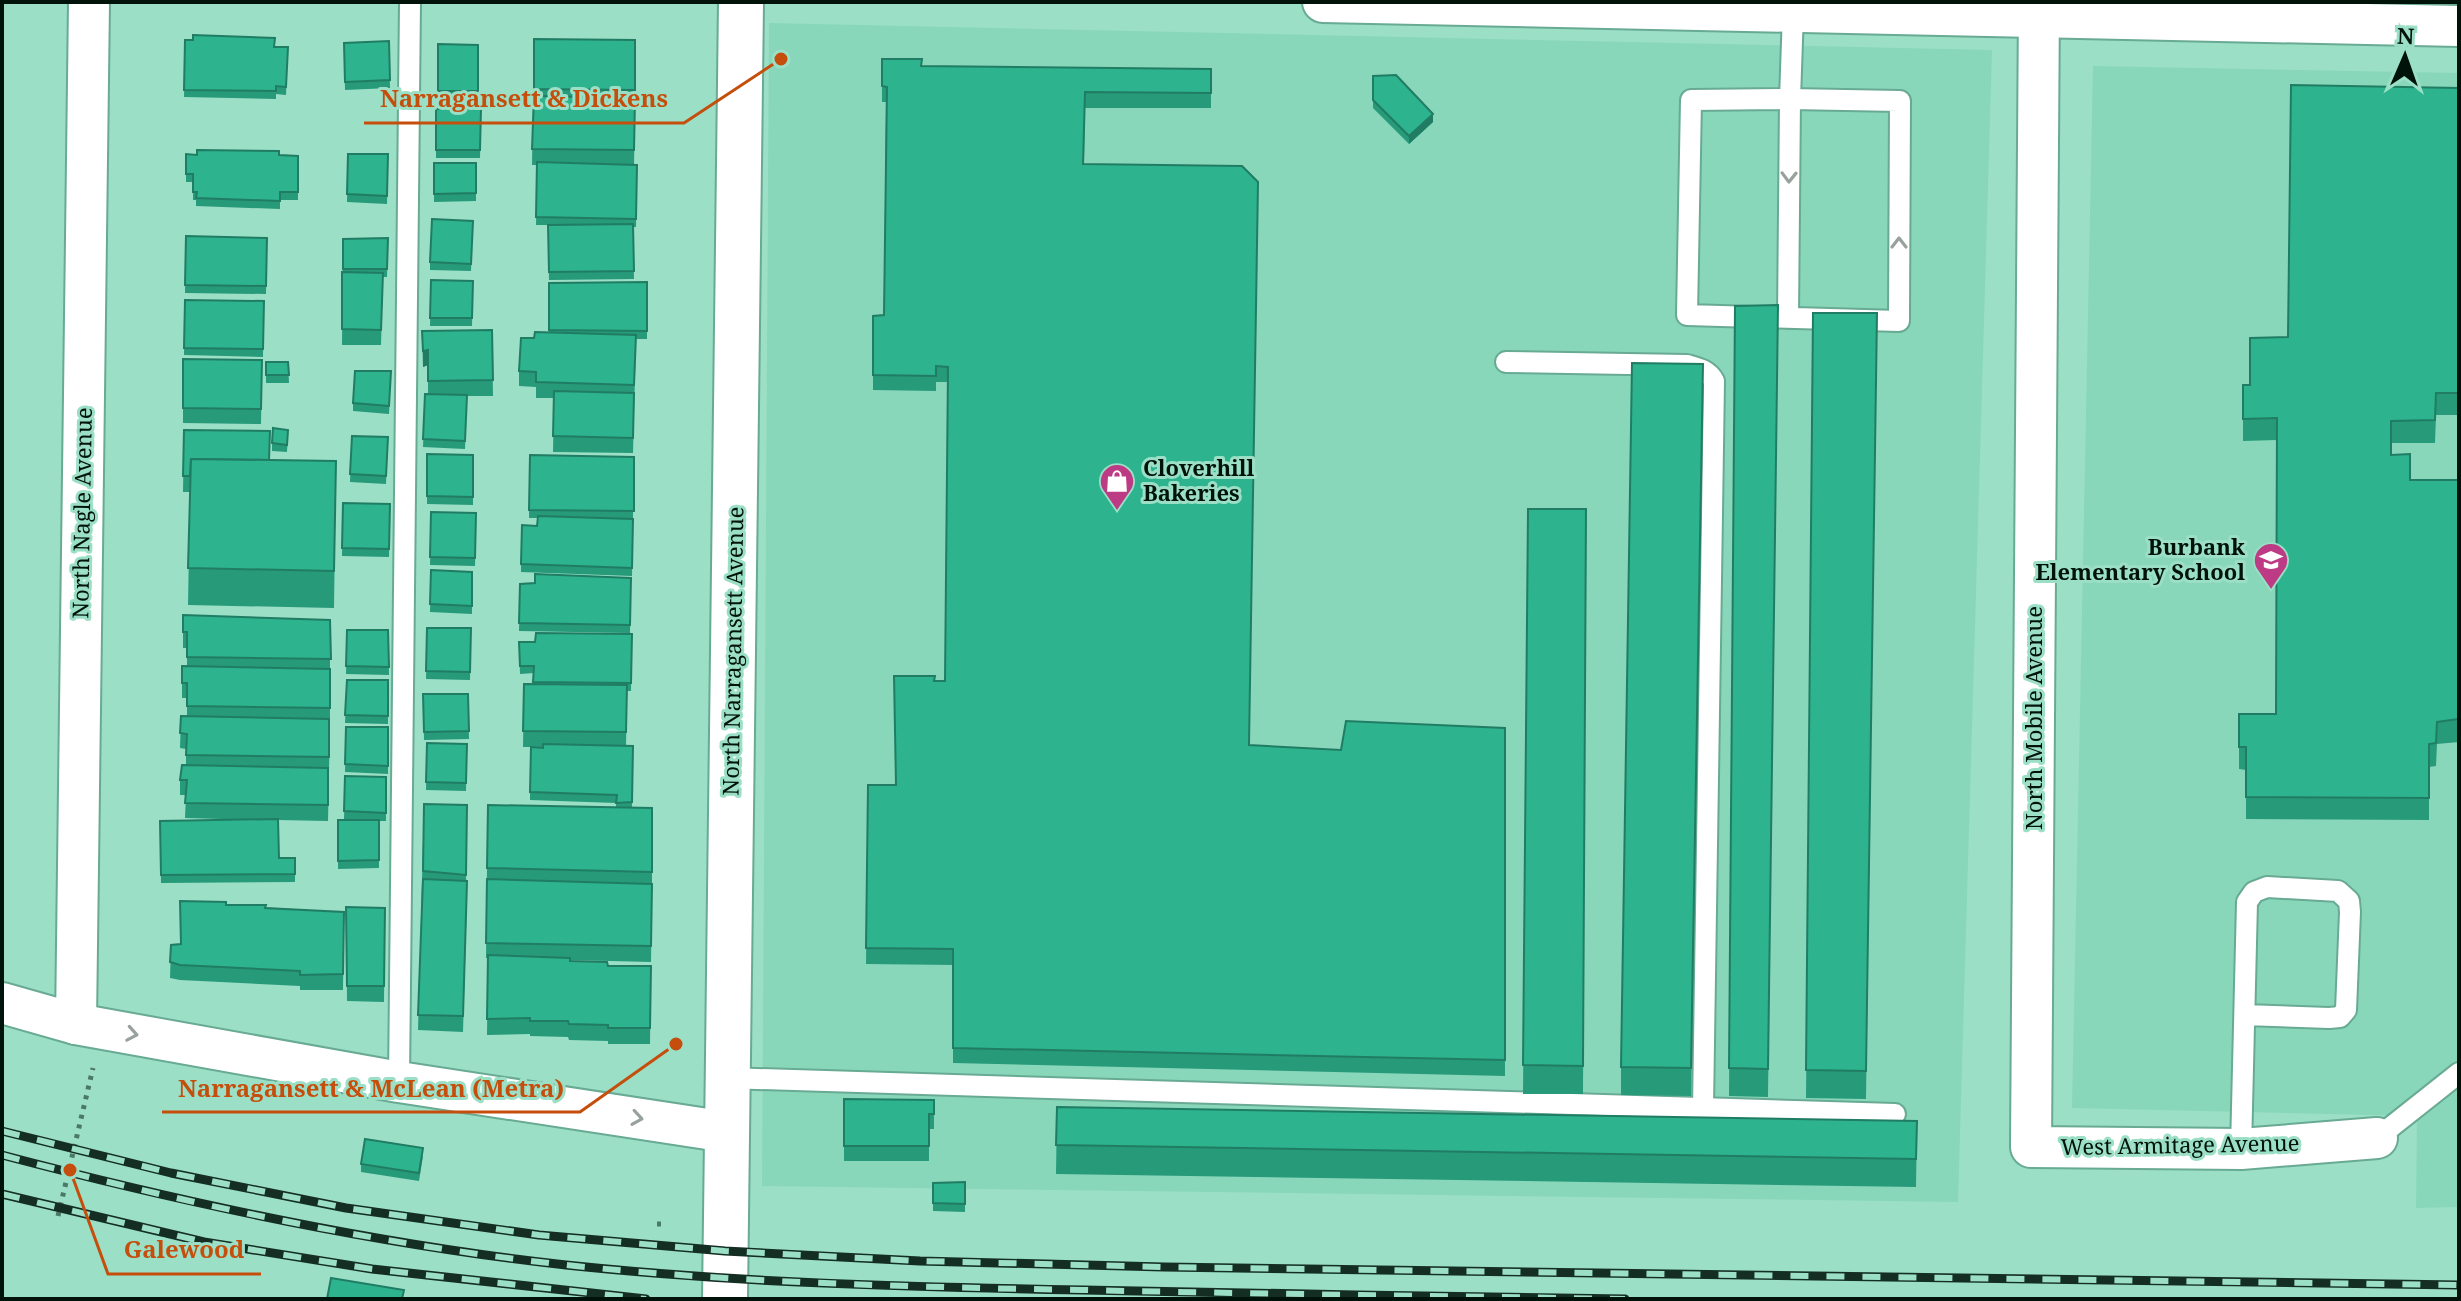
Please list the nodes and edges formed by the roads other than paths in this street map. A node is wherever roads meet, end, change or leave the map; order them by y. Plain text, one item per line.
1 (89, 2) edge
2 (410, 2) edge
3 (741, 2) edge
4 (1323, 2) edge
5 (1389, 3) edge
6 (1713, 6) edge
7 (2039, 10) edge
8 (1793, 12) junction
9 (2355, 13) edge
10 (2459, 26) edge
11 (1790, 99) junction
12 (1788, 318) junction
13 (1506, 362) dead end
14 (2, 1003) edge
15 (2245, 1015) junction
16 (90, 1026) junction
17 (2459, 1073) edge
18 (727, 1078) junction
19 (399, 1082) junction
20 (1703, 1109) junction
21 (1895, 1114) dead end
22 (727, 1132) junction
23 (2377, 1138) joint
24 (2031, 1147) joint
25 (2241, 1149) junction
26 (725, 1299) edge

1 - 16 street, North Nagle Avenue
2 - 19 lane
3 - 18 street, North Narragansett Avenue
4 - 5 street
5 - 6 street
6 - 8 street
7 - 8 street
7 - 9 street
7 - 24 street, North Mobile Avenue
8 - 11 lane
9 - 10 street
11 -> 12 lane
11 - 12 lane
12 -> 11 lane
13 - 20 lane
14 - 16 street
15 - 15 lane
15 - 25 lane
16 -> 19 street
17 - 23 lane
18 - 20 lane
18 - 22 street, North Narragansett Avenue
19 -> 22 street
20 - 21 lane
22 - 26 street, North Narragansett Avenue
23 - 25 street, West Armitage Avenue
24 - 25 street, West Armitage Avenue

